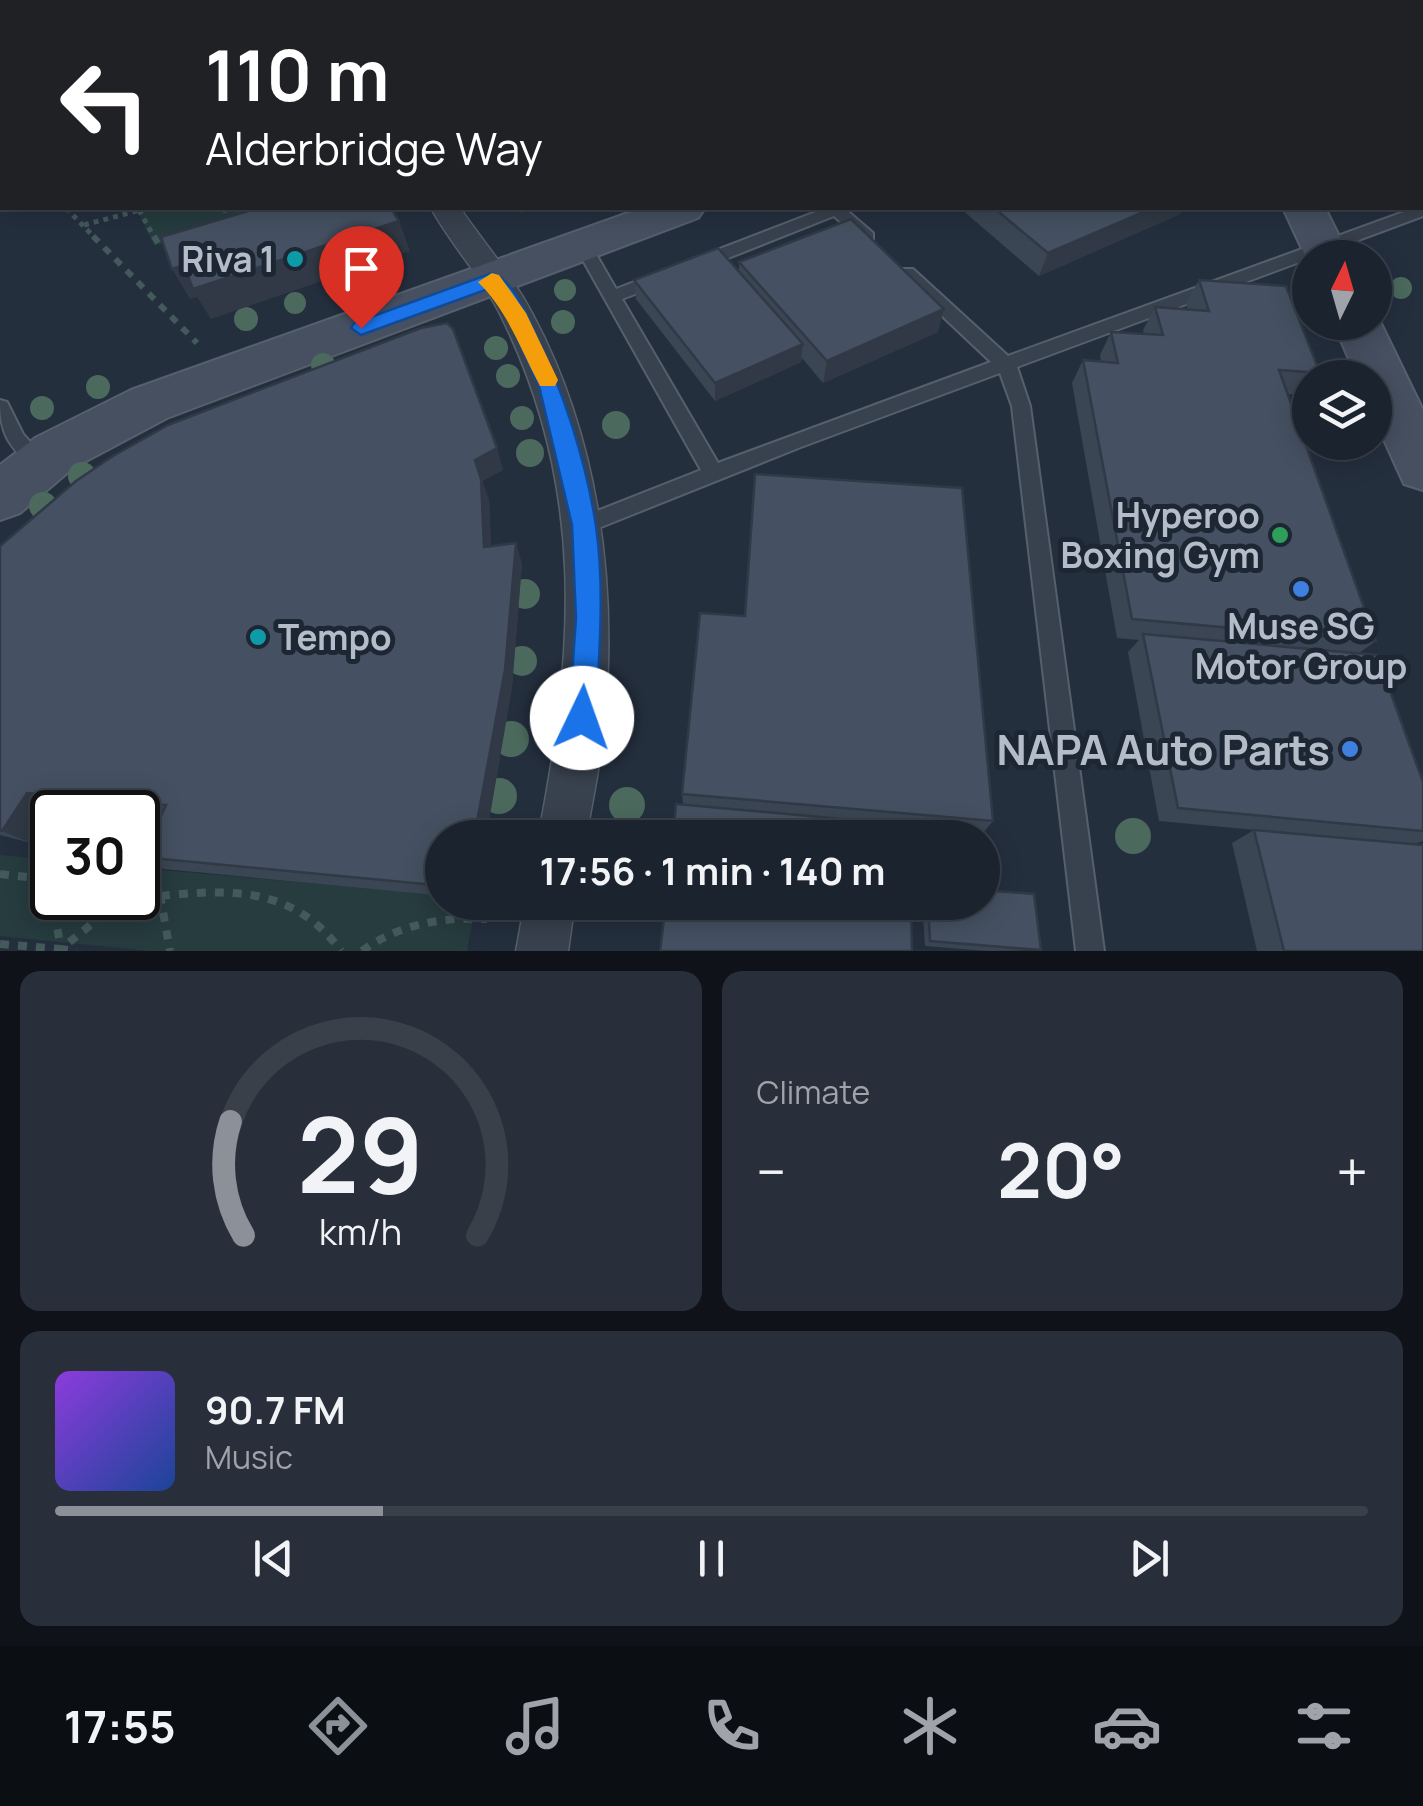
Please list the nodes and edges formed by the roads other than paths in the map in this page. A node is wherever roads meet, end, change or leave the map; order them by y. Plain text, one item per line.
1 (445, 210) edge
2 (678, 210) edge
3 (831, 210) edge
4 (838, 210) edge
5 (1423, 210) edge
6 (1318, 237) edge
7 (583, 246) junction
8 (492, 280) junction
9 (611, 297) junction
10 (1365, 340) edge
11 (1007, 366) junction
12 (0, 407) edge
13 (1422, 462) edge
14 (714, 474) junction
15 (20, 480) edge
16 (584, 525) junction
17 (565, 820) edge
18 (547, 920) edge
19 (542, 951) edge
20 (1090, 951) edge

1 - 8 street
2 - 7 street
3 - 9 lane
4 - 11 lane
5 - 6 lane
6 - 11 lane
7 - 8 street
7 - 9 lane
8 - 15 street
8 - 16 street
9 - 14 lane
10 - 13 street
11 - 14 lane
11 - 20 lane
12 - 15 lane
14 - 16 lane
16 - 17 street
18 - 19 street

